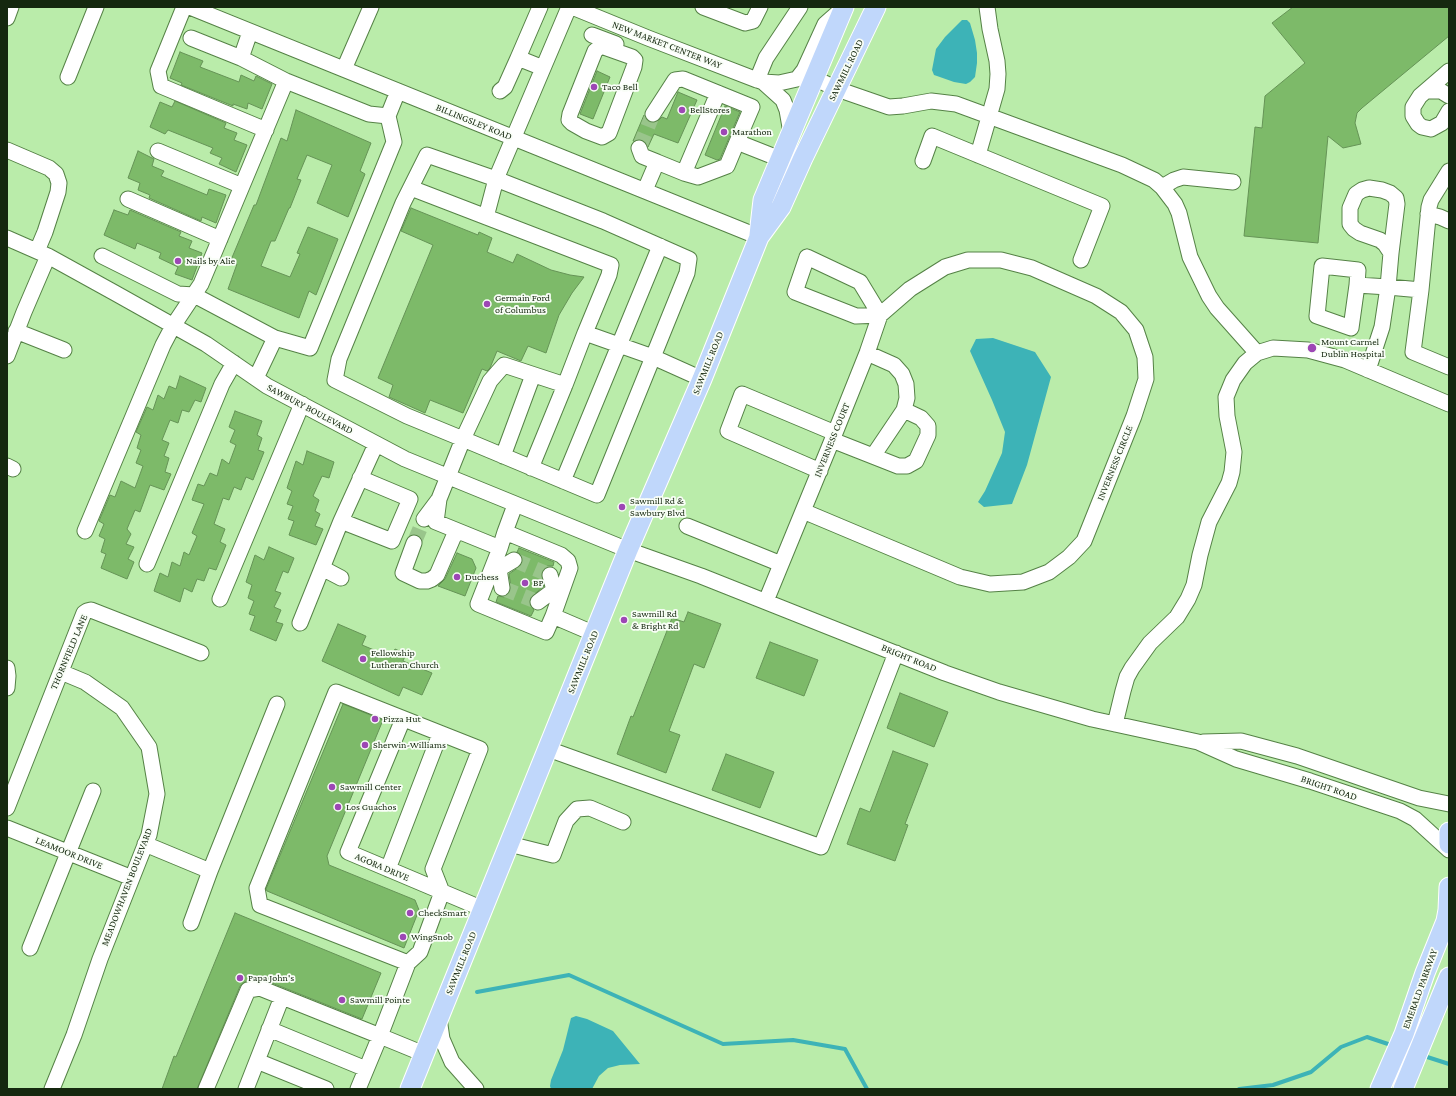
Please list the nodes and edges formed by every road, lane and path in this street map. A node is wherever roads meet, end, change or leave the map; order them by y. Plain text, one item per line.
1 (11, 7) edge
2 (96, 7) edge
3 (184, 7) edge
4 (190, 7) edge
5 (371, 7) edge
6 (540, 7) edge
7 (568, 7) edge
8 (572, 7) edge
9 (703, 7) edge
10 (760, 7) edge
11 (800, 7) edge
12 (844, 7) edge
13 (876, 7) edge
14 (987, 7) edge
15 (7, 18) edge
16 (250, 32) junction
17 (191, 38) dead end
18 (599, 40) junction
19 (639, 53) dead end
20 (241, 58) junction
21 (518, 58) junction
22 (543, 68) junction
23 (344, 69) junction
24 (1449, 71) edge
25 (68, 77) dead end
26 (814, 78) junction
27 (286, 81) junction
28 (760, 81) junction
29 (837, 89) junction
30 (398, 91) junction
31 (500, 91) dead end
32 (1426, 91) junction
33 (718, 93) junction
34 (1449, 96) edge
35 (1449, 111) edge
36 (653, 114) tunnel mouth
37 (388, 116) junction
38 (990, 116) junction
39 (266, 130) junction
40 (791, 133) junction
41 (515, 138) junction
42 (737, 142) junction
43 (640, 148) dead end
44 (7, 150) edge
45 (158, 151) dead end
46 (978, 155) junction
47 (780, 159) junction
48 (923, 161) dead end
49 (657, 162) junction
50 (1449, 171) edge
51 (684, 173) junction
52 (496, 179) junction
53 (1233, 182) dead end
54 (242, 186) junction
55 (1162, 187) junction
56 (411, 188) junction
57 (645, 190) junction
58 (128, 199) dead end
59 (1428, 214) junction
60 (486, 217) junction
61 (1449, 221) edge
62 (759, 237) junction
63 (7, 238) edge
64 (220, 239) junction
65 (660, 246) junction
66 (1391, 253) dead end
67 (42, 254) junction
68 (102, 256) dead end
69 (1081, 260) dead end
70 (1357, 285) dead end
71 (1388, 287) junction
72 (1421, 290) junction
73 (194, 295) junction
74 (880, 315) junction
75 (173, 326) junction
76 (14, 328) edge
77 (585, 333) junction
78 (275, 338) junction
79 (619, 345) junction
80 (64, 350) dead end
81 (867, 353) junction
82 (1257, 353) junction
83 (7, 356) edge
84 (653, 357) junction
85 (234, 363) junction
86 (1449, 367) edge
87 (1368, 370) junction
88 (533, 375) junction
89 (256, 378) junction
90 (702, 379) junction
91 (564, 386) junction
92 (302, 404) junction
93 (1449, 404) edge
94 (904, 410) junction
95 (834, 436) junction
96 (463, 439) junction
97 (376, 444) junction
98 (503, 456) junction
99 (873, 456) junction
100 (531, 468) junction
101 (820, 471) junction
102 (448, 477) junction
103 (360, 478) junction
104 (563, 481) junction
105 (439, 499) junction
106 (516, 505) junction
107 (803, 511) junction
108 (424, 519) tunnel mouth
109 (341, 521) junction
110 (687, 526) dead end
111 (85, 531) dead end
112 (456, 531) junction
113 (505, 532) junction
114 (414, 543) tunnel mouth
115 (500, 548) junction
116 (628, 550) junction
117 (514, 560) dead end
118 (147, 564) dead end
119 (781, 564) junction
120 (322, 568) junction
121 (496, 568) junction
122 (550, 575) tunnel mouth
123 (341, 578) dead end
124 (502, 588) dead end
125 (557, 592) junction
126 (220, 598) dead end
127 (766, 601) junction
128 (538, 602) dead end
129 (553, 616) junction
130 (300, 623) dead end
131 (595, 634) junction
132 (201, 653) dead end
133 (896, 653) junction
134 (61, 672) junction
135 (277, 704) dead end
136 (403, 719) junction
137 (1116, 724) junction
138 (440, 734) junction
139 (1198, 742) junction
140 (548, 749) junction
141 (93, 791) dead end
142 (1449, 804) edge
143 (7, 808) edge
144 (623, 822) dead end
145 (7, 828) edge
146 (1449, 832) edge
147 (145, 844) junction
148 (509, 844) junction
149 (1449, 844) edge
150 (1449, 850) edge
151 (68, 852) junction
152 (388, 869) junction
153 (210, 870) junction
154 (132, 878) junction
155 (1449, 887) edge
156 (442, 892) junction
157 (483, 909) junction
158 (191, 923) dead end
159 (30, 948) dead end
160 (408, 963) junction
161 (1449, 977) edge
162 (282, 997) junction
163 (439, 1018) junction
164 (269, 1029) junction
165 (380, 1036) junction
166 (424, 1054) junction
167 (257, 1061) junction
168 (366, 1069) junction
169 (52, 1089) edge
170 (206, 1089) edge
171 (246, 1089) edge
172 (326, 1089) edge
173 (358, 1089) edge
174 (410, 1089) edge
175 (476, 1089) edge
176 (1380, 1089) edge
177 (1403, 1089) edge

1 - 15 street
2 - 25 street
3 - 39 street
4 - 16 street, BILLINGSLEY ROAD
5 - 23 street
6 - 21 street
7 - 22 street
8 - 28 street, NEW MARKET CENTER WAY
9 - 10 street
11 - 28 street
12 - 26 main road, SAWMILL ROAD
12 - 28 street, NEW MARKET CENTER WAY
13 - 29 main road, SAWMILL ROAD
14 - 38 street
16 - 20 street
16 - 23 street, BILLINGSLEY ROAD
17 - 20 street
18 - 18 street
18 - 19 street
20 - 27 street
21 - 22 street
21 - 31 street
22 - 41 street
23 - 30 street, BILLINGSLEY ROAD
24 - 32 street
26 - 29 street
26 - 40 main road, SAWMILL ROAD
27 - 37 street
27 - 39 street
28 - 40 street, NEW MARKET CENTER WAY
29 - 38 street
29 - 62 main road, SAWMILL ROAD
30 - 37 street
30 - 41 street, BILLINGSLEY ROAD
32 - 34 street
32 - 35 street
33 - 36 street
33 - 42 street
33 - 51 street
37 - 78 street
38 - 46 street
38 - 55 street
39 - 54 street
40 - 47 main road, SAWMILL ROAD
41 - 52 street
41 - 57 street, BILLINGSLEY ROAD
42 - 47 street
42 - 51 street
43 - 49 street
44 - 67 street
45 - 54 street
46 - 48 street
46 - 69 street
47 - 62 main road, SAWMILL ROAD
49 - 51 street
49 - 57 street
50 - 59 street
52 - 56 street
52 - 60 street
52 - 65 street
53 - 55 street
54 - 64 street
55 - 82 street
56 - 60 street
56 - 96 street
57 - 62 street, BILLINGSLEY ROAD
58 - 64 street
59 - 61 street
59 - 72 street
60 - 77 street
62 - 90 main road, SAWMILL ROAD
63 - 67 street, SAWBURY BOULEVARD
64 - 73 street
65 - 79 street
65 - 84 street
66 - 71 street
67 - 75 street, SAWBURY BOULEVARD
67 - 76 street
68 - 73 street
70 - 71 street
71 - 72 street
71 - 87 street
72 - 86 street
73 - 75 street
73 - 78 street
74 - 74 street
74 - 81 street, INVERNESS COURT
74 - 107 street, INVERNESS CIRCLE
75 - 85 street, SAWBURY BOULEVARD
75 - 111 street
76 - 80 street
76 - 83 street
77 - 79 street
77 - 91 street
78 - 89 street
79 - 84 street
79 - 104 street
81 - 94 street
81 - 95 street, INVERNESS COURT
82 - 87 street
82 - 137 street
84 - 90 street
84 - 104 street
85 - 89 street, SAWBURY BOULEVARD
85 - 118 street
87 - 93 street
88 - 91 street
88 - 96 street
88 - 98 street
89 - 92 street, SAWBURY BOULEVARD
90 - 116 main road, SAWMILL ROAD
91 - 100 street
92 - 97 street, SAWBURY BOULEVARD
92 - 126 street
94 - 99 street
94 - 99 street
95 - 99 street
95 - 101 street, INVERNESS COURT
95 - 101 street
96 - 98 street
96 - 102 street
97 - 102 street, SAWBURY BOULEVARD
97 - 103 street
98 - 100 street
100 - 104 street
101 - 107 street, INVERNESS COURT
102 - 105 street
102 - 106 street, SAWBURY BOULEVARD
103 - 109 street
103 - 109 street
105 - 108 street
105 - 112 street
106 - 113 street
106 - 116 street, SAWBURY BOULEVARD
107 - 119 street, INVERNESS COURT
109 - 120 street
110 - 119 street
112 - 114 street
112 - 115 street
113 - 115 street
113 - 125 street
115 - 121 street
116 - 127 street, BRIGHT ROAD
116 - 131 main road, SAWMILL ROAD
117 - 121 street
119 - 127 street, INVERNESS COURT
120 - 123 street
120 - 130 street
121 - 124 street
121 - 129 street
122 - 125 street
125 - 128 street
125 - 129 street
127 - 133 street, BRIGHT ROAD
129 - 131 street
131 - 140 main road, SAWMILL ROAD
132 - 134 street, THORNFIELD LANE
133 - 137 street, BRIGHT ROAD
133 - 140 street
134 - 143 street, THORNFIELD LANE
134 - 147 street, MEADOWHAVEN BOULEVARD
135 - 153 street
136 - 138 street
136 - 152 street, AGORA DRIVE
136 - 160 street
137 - 139 street, BRIGHT ROAD
138 - 152 street
138 - 156 street
139 - 142 street, BRIGHT ROAD
139 - 150 street, BRIGHT ROAD
140 - 148 main road, SAWMILL ROAD
141 - 151 street
144 - 148 street
145 - 151 street, LEAMOOR DRIVE
146 - 149 main road
147 - 153 street
147 - 154 street, MEADOWHAVEN BOULEVARD
148 - 157 main road, SAWMILL ROAD
151 - 154 street, LEAMOOR DRIVE
151 - 159 street
152 - 156 street, AGORA DRIVE
153 - 158 street
154 - 169 street, MEADOWHAVEN BOULEVARD
155 - 176 main road, EMERALD PARKWAY
156 - 157 street, AGORA DRIVE
156 - 160 street
157 - 163 main road, SAWMILL ROAD
160 - 165 street
161 - 177 main road
162 - 164 street
162 - 165 street
162 - 170 street
163 - 166 main road, SAWMILL ROAD
163 - 175 street
164 - 167 street
164 - 168 street
165 - 166 street
165 - 168 street
166 - 174 main road, SAWMILL ROAD
167 - 171 street
167 - 172 street
168 - 173 street

